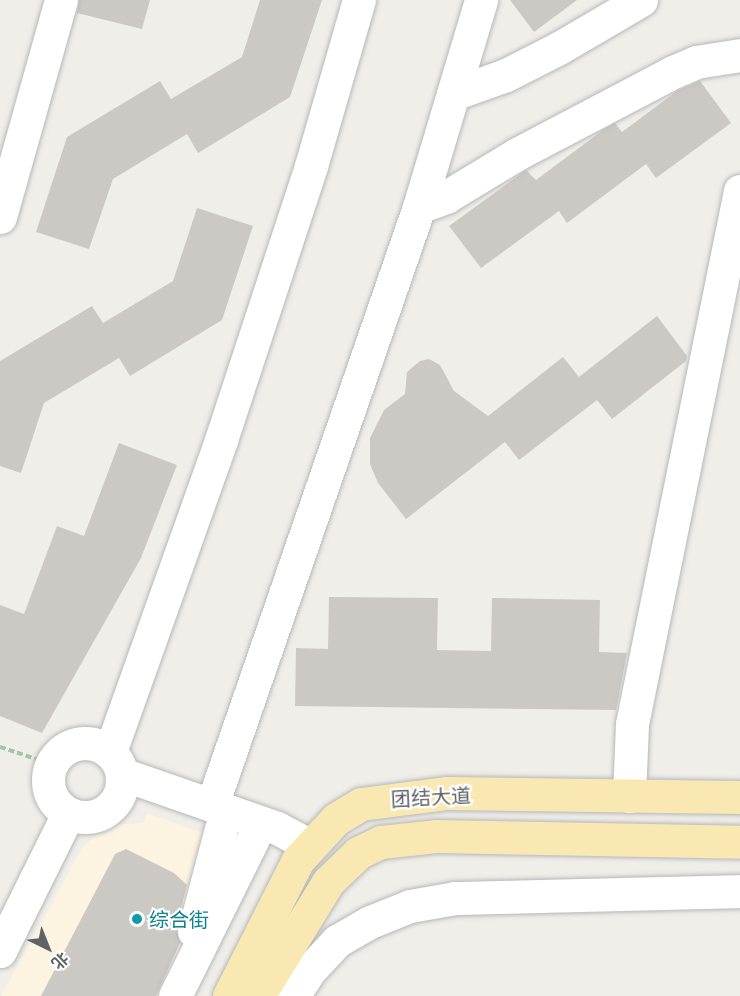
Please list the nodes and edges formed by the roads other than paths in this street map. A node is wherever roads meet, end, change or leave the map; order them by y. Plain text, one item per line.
1 (61, 0) edge
2 (359, 0) edge
3 (481, 0) edge
4 (641, 0) edge
5 (740, 55) edge
6 (453, 94) junction
7 (740, 191) edge
8 (419, 207) junction
9 (0, 217) edge
10 (117, 774) junction
11 (629, 796) junction
12 (740, 797) edge
13 (68, 814) junction
14 (217, 817) junction
15 (253, 839) junction
16 (740, 842) edge
17 (304, 852) junction
18 (740, 891) edge
19 (0, 951) edge
20 (181, 985) edge
21 (229, 996) edge
22 (258, 996) edge
23 (293, 996) edge

1 - 9 street
2 - 10 street
3 - 6 street
4 - 6 street
5 - 8 street
6 - 8 street
7 - 11 street
8 - 14 street
10 - 13 street
10 - 13 street
10 - 14 street
11 - 12 main road, 团结大道
11 - 17 main road, 团结大道
13 - 19 street
14 - 15 street
14 - 17 street
14 - 20 street
15 - 17 street
15 - 20 street
16 - 22 main road, 团结大道
17 - 21 main road, 团结大道
18 - 23 street

